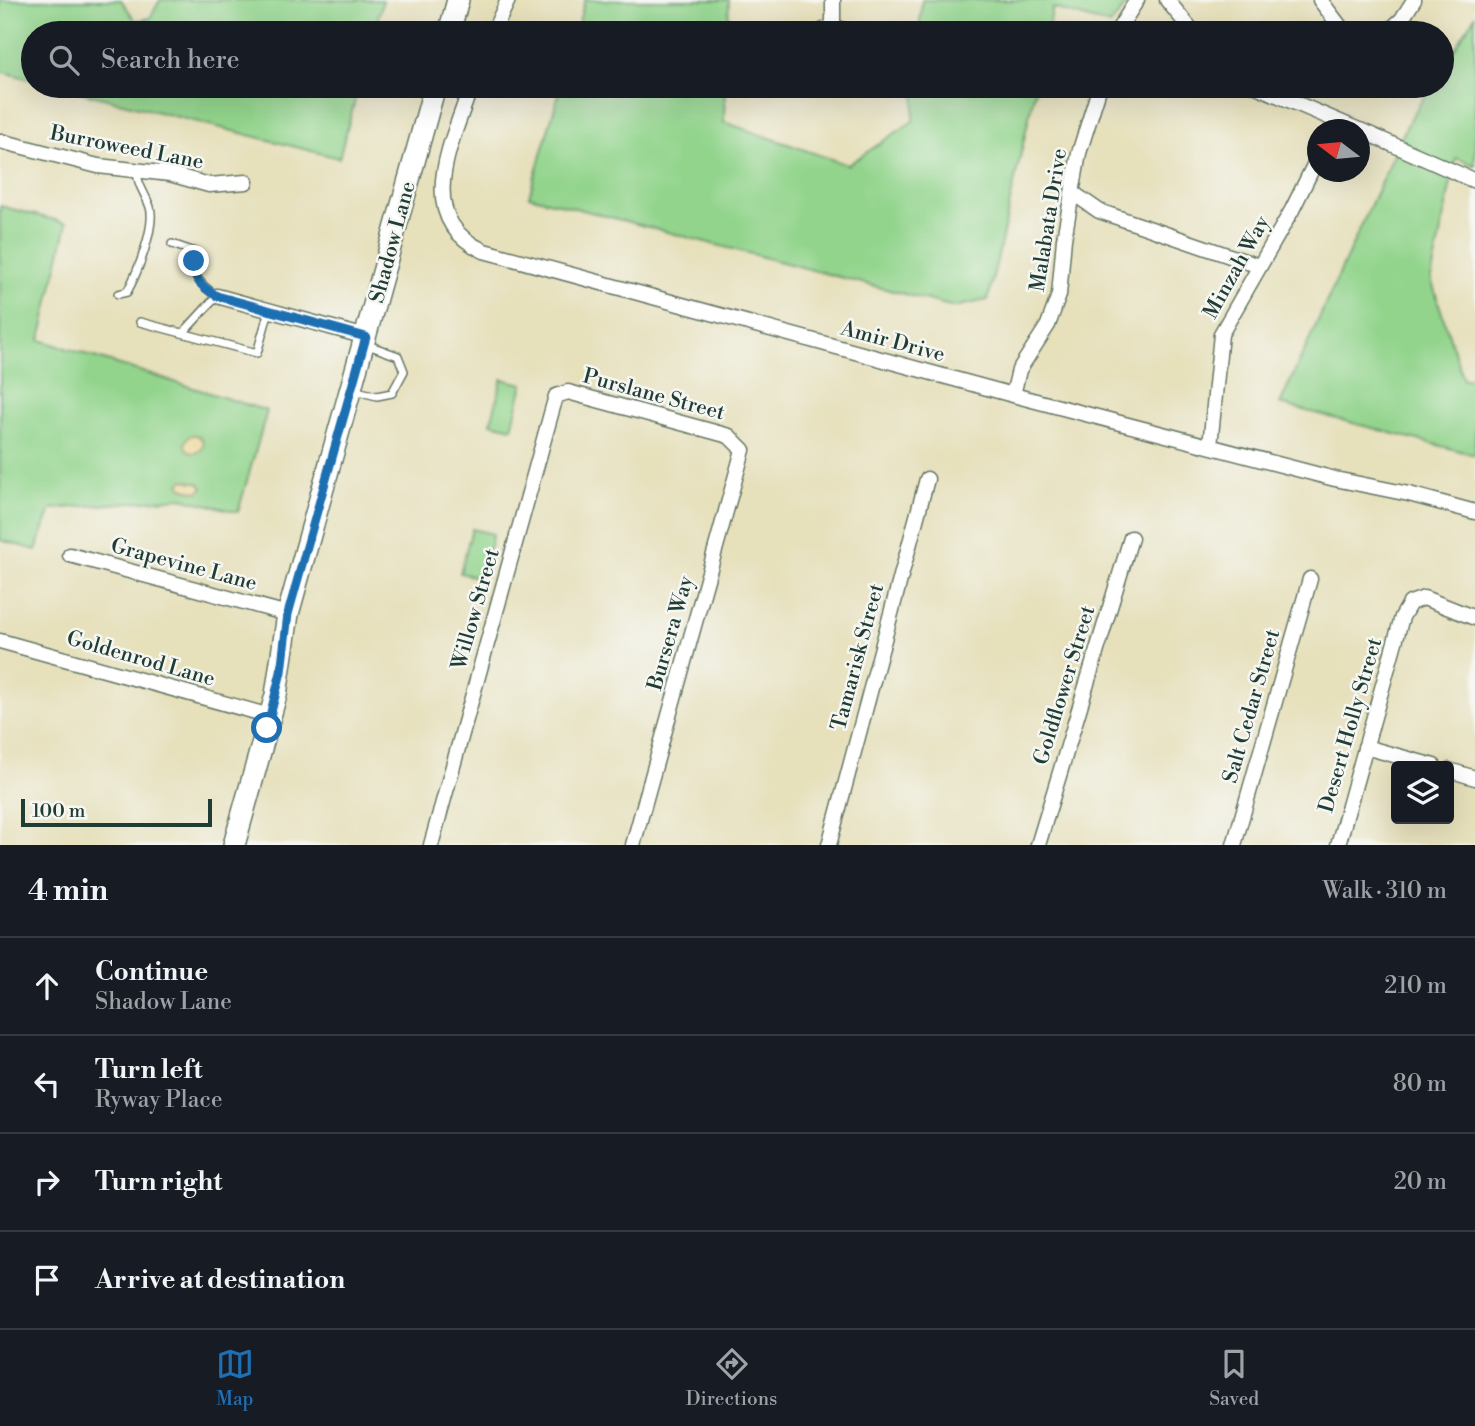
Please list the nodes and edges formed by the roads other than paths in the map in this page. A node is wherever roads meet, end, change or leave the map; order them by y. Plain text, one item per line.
1 (458, 0) edge
2 (508, 0) edge
3 (833, 0) edge
4 (1137, 0) edge
5 (1167, 0) edge
6 (1320, 0) edge
7 (1414, 0) edge
8 (452, 21) edge
9 (498, 21) edge
10 (833, 21) edge
11 (1124, 21) edge
12 (1184, 21) edge
13 (1336, 21) edge
14 (1400, 21) edge
15 (432, 98) edge
16 (467, 98) edge
17 (1096, 98) edge
18 (1280, 98) edge
19 (1323, 119) edge
20 (1370, 135) edge
21 (0, 141) edge
22 (137, 170) junction
23 (1307, 179) edge
24 (1475, 181) edge
25 (246, 182) dead end
26 (1073, 193) junction
27 (172, 244) dead end
28 (1259, 266) junction
29 (118, 294) dead end
30 (217, 296) junction
31 (269, 311) junction
32 (140, 322) dead end
33 (183, 333) junction
34 (366, 340) junction
35 (351, 390) junction
36 (568, 392) joint
37 (1013, 395) junction
38 (729, 436) joint
39 (1210, 446) junction
40 (927, 479) dead end
41 (1475, 512) edge
42 (1130, 538) dead end
43 (70, 555) dead end
44 (1310, 579) dead end
45 (288, 614) junction
46 (1475, 618) edge
47 (0, 641) edge
48 (270, 716) junction
49 (1365, 747) junction
50 (1416, 761) edge
51 (1454, 772) edge
52 (1475, 778) edge
53 (234, 845) edge
54 (431, 845) edge
55 (633, 845) edge
56 (829, 845) edge
57 (1038, 845) edge
58 (1234, 845) edge
59 (1338, 845) edge

1 - 8 street
2 - 9 street
3 - 10 street
4 - 11 street
5 - 12 street
6 - 13 street
7 - 14 street
15 - 34 street, Shadow Lane
16 - 37 street, Amir Drive
17 - 26 street, Malabata Drive
18 - 19 street
20 - 24 street
21 - 22 street, Burroweed Lane
22 - 25 street, Burroweed Lane
22 - 29 lane
23 - 28 street, Minzah Way
26 - 28 street
26 - 37 street, Malabata Drive
27 - 30 lane
28 - 39 street, Minzah Way
30 - 31 street
30 - 33 lane
31 - 33 lane
31 - 34 street
32 - 33 lane
34 - 35 street, Shadow Lane
34 - 35 lane
35 - 45 street, Shadow Lane
36 - 38 street, Purslane Street
36 - 54 street, Willow Street
37 - 39 street, Amir Drive
38 - 55 street, Bursera Way
39 - 41 street, Amir Drive
40 - 56 street, Tamarisk Street
42 - 57 street, Goldflower Street
43 - 45 street, Grapevine Lane
44 - 58 street, Salt Cedar Street
45 - 48 street, Shadow Lane
46 - 49 street, Desert Holly Street
47 - 48 street, Goldenrod Lane
48 - 53 street, Shadow Lane
49 - 50 street
49 - 59 street, Desert Holly Street
51 - 52 street

